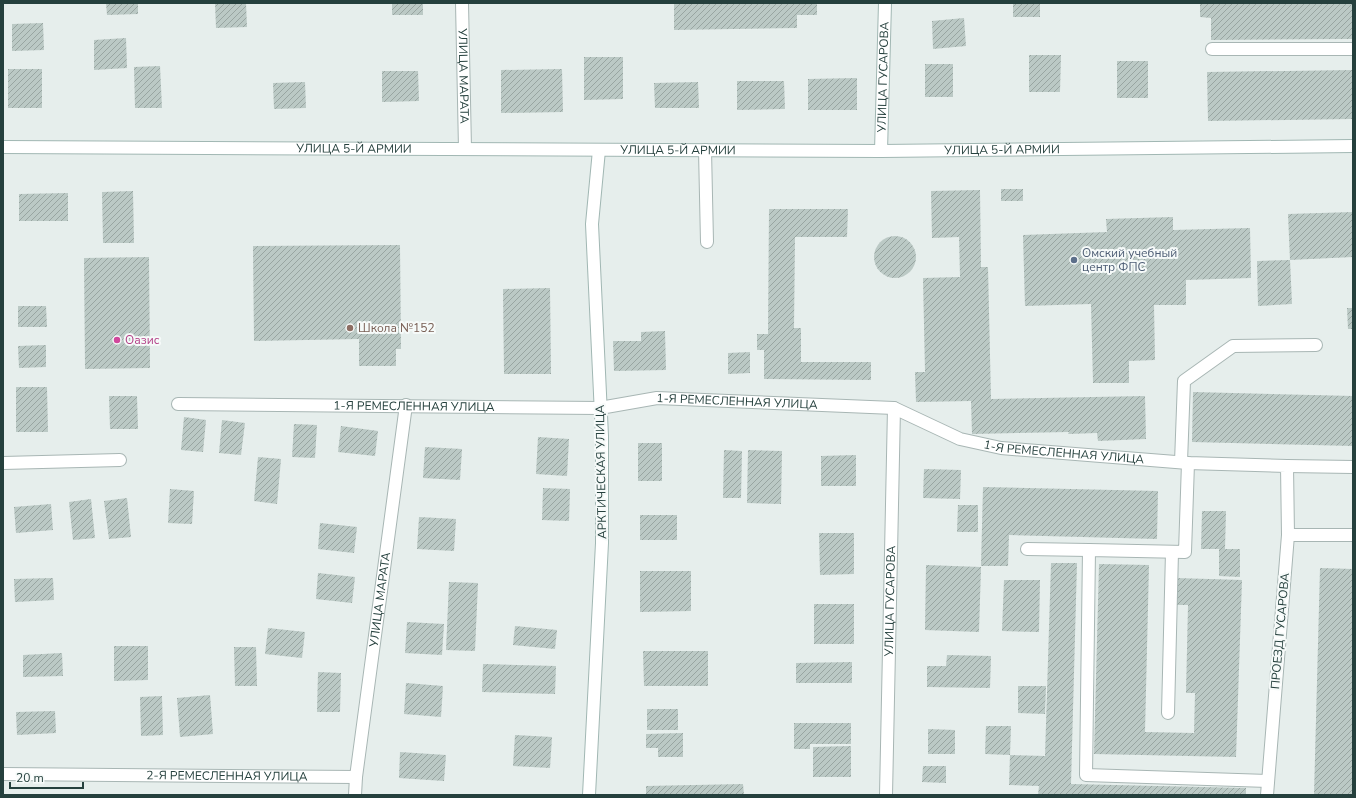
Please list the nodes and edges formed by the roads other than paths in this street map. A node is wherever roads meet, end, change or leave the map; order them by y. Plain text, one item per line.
1 (462, 3) edge
2 (885, 3) edge
3 (1212, 49) dead end
4 (1353, 49) edge
5 (1353, 146) edge
6 (3, 147) edge
7 (465, 149) junction
8 (598, 150) junction
9 (705, 150) junction
10 (881, 151) junction
11 (707, 242) dead end
12 (1316, 345) dead end
13 (178, 404) dead end
14 (406, 405) junction
15 (600, 408) junction
16 (894, 408) junction
17 (120, 460) dead end
18 (3, 463) edge
19 (1185, 463) junction
20 (1287, 466) junction
21 (1353, 467) edge
22 (1288, 535) junction
23 (1353, 535) edge
24 (1027, 549) dead end
25 (1089, 550) junction
26 (1172, 552) junction
27 (1168, 713) dead end
28 (3, 774) edge
29 (356, 777) junction
30 (1268, 781) junction
31 (355, 795) edge
32 (589, 795) edge
33 (886, 795) edge
34 (1267, 795) edge

1 - 7 street, УЛИЦА МАРАТА
2 - 10 street, УЛИЦА ГУСАРОВА
3 - 4 street
5 - 10 street, УЛИЦА 5-Й АРМИИ
6 - 7 street, УЛИЦА 5-Й АРМИИ
7 - 8 street, УЛИЦА 5-Й АРМИИ
8 - 9 street, УЛИЦА 5-Й АРМИИ
8 - 15 street, АРКТИЧЕСКАЯ УЛИЦА
9 - 10 street, УЛИЦА 5-Й АРМИИ
9 - 11 street
12 - 19 street
13 - 14 street, 1-Я РЕМЕСЛЕННАЯ УЛИЦА
14 - 15 street, 1-Я РЕМЕСЛЕННАЯ УЛИЦА
14 - 29 street, УЛИЦА МАРАТА
15 - 16 street, 1-Я РЕМЕСЛЕННАЯ УЛИЦА
15 - 32 street, АРКТИЧЕСКАЯ УЛИЦА
16 - 19 street, 1-Я РЕМЕСЛЕННАЯ УЛИЦА
16 - 33 street, УЛИЦА ГУСАРОВА
17 - 18 street
19 - 20 street, 1-Я РЕМЕСЛЕННАЯ УЛИЦА
19 - 26 street
20 - 21 street, 1-Я РЕМЕСЛЕННАЯ УЛИЦА
20 - 22 street, ПРОЕЗД ГУСАРОВА
22 - 23 street
22 - 30 street, ПРОЕЗД ГУСАРОВА
24 - 25 street
25 - 26 street
25 - 30 street
26 - 27 street
28 - 29 street, 2-Я РЕМЕСЛЕННАЯ УЛИЦА
29 - 31 street, УЛИЦА МАРАТА
30 - 34 street, ПРОЕЗД ГУСАРОВА

